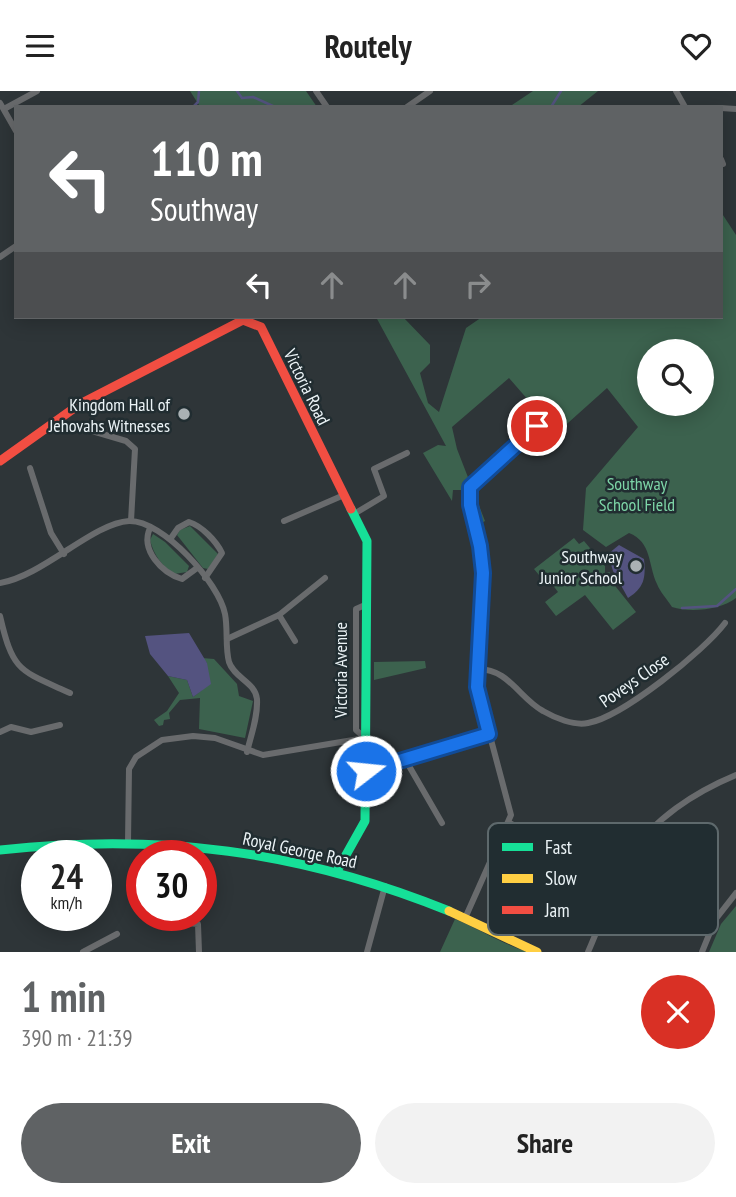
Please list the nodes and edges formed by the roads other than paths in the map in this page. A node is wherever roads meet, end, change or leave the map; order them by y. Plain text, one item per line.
1 (37, 91) edge
2 (430, 91) edge
3 (410, 105) edge
4 (2, 106) edge
5 (14, 127) edge
6 (530, 418) dead end
7 (82, 428) dead end
8 (407, 453) dead end
9 (0, 461) edge
10 (30, 468) dead end
11 (344, 495) junction
12 (354, 515) junction
13 (131, 521) junction
14 (284, 521) dead end
15 (150, 528) junction
16 (171, 538) junction
17 (367, 541) joint
18 (64, 554) junction
19 (197, 568) junction
20 (205, 578) junction
21 (325, 578) dead end
22 (0, 583) edge
23 (279, 615) junction
24 (0, 616) edge
25 (725, 623) dead end
26 (227, 639) junction
27 (295, 641) dead end
28 (478, 669) junction
29 (70, 693) dead end
30 (60, 725) dead end
31 (0, 732) edge
32 (489, 734) junction
33 (365, 738) junction
34 (247, 752) junction
35 (405, 759) junction
36 (366, 771) junction
37 (736, 775) edge
38 (442, 823) dead end
39 (510, 823) edge
40 (660, 823) edge
41 (128, 840) edge
42 (126, 842) edge
43 (0, 850) edge
44 (217, 850) edge
45 (488, 865) edge
46 (337, 871) junction
47 (385, 886) junction
48 (736, 893) edge
49 (466, 916) junction
50 (718, 916) edge
51 (488, 927) edge
52 (198, 931) edge
53 (117, 934) dead end
54 (503, 935) edge
55 (595, 935) edge
56 (709, 935) edge
57 (83, 952) edge
58 (199, 952) edge
59 (368, 952) edge
60 (537, 952) edge
61 (588, 952) edge
62 (702, 952) edge

1 - 4 street
2 - 3 street
4 - 5 street
6 - 28 street
7 - 13 street
8 - 12 street
9 - 11 street, Victoria Road
10 - 18 street
11 - 12 street, Victoria Road
11 - 14 street
12 - 17 street, Victoria Road
13 - 15 street
13 - 18 street
15 - 16 street
15 - 19 street
16 - 19 street
16 - 20 street
17 - 33 street, Victoria Avenue
18 - 22 street
19 - 20 street
20 - 26 street
21 - 23 street
23 - 26 street
23 - 27 street
24 - 29 street
25 - 28 street, Poveys Close
26 - 34 street
28 - 32 street
30 - 31 street
32 - 35 street
32 - 39 street
33 - 34 street
33 - 36 street, Victoria Avenue
34 - 41 street
35 - 36 street
35 - 38 street
36 - 46 street, Victoria Avenue
37 - 40 street
42 - 43 street, Royal George Road
44 - 46 street, Royal George Road
45 - 49 street
46 - 47 street, Royal George Road
47 - 49 street, Royal George Road
47 - 59 street
48 - 50 street
49 - 51 street, Royal George Road
52 - 58 street
53 - 57 street
54 - 60 street, Royal George Road
55 - 61 street
56 - 62 street

